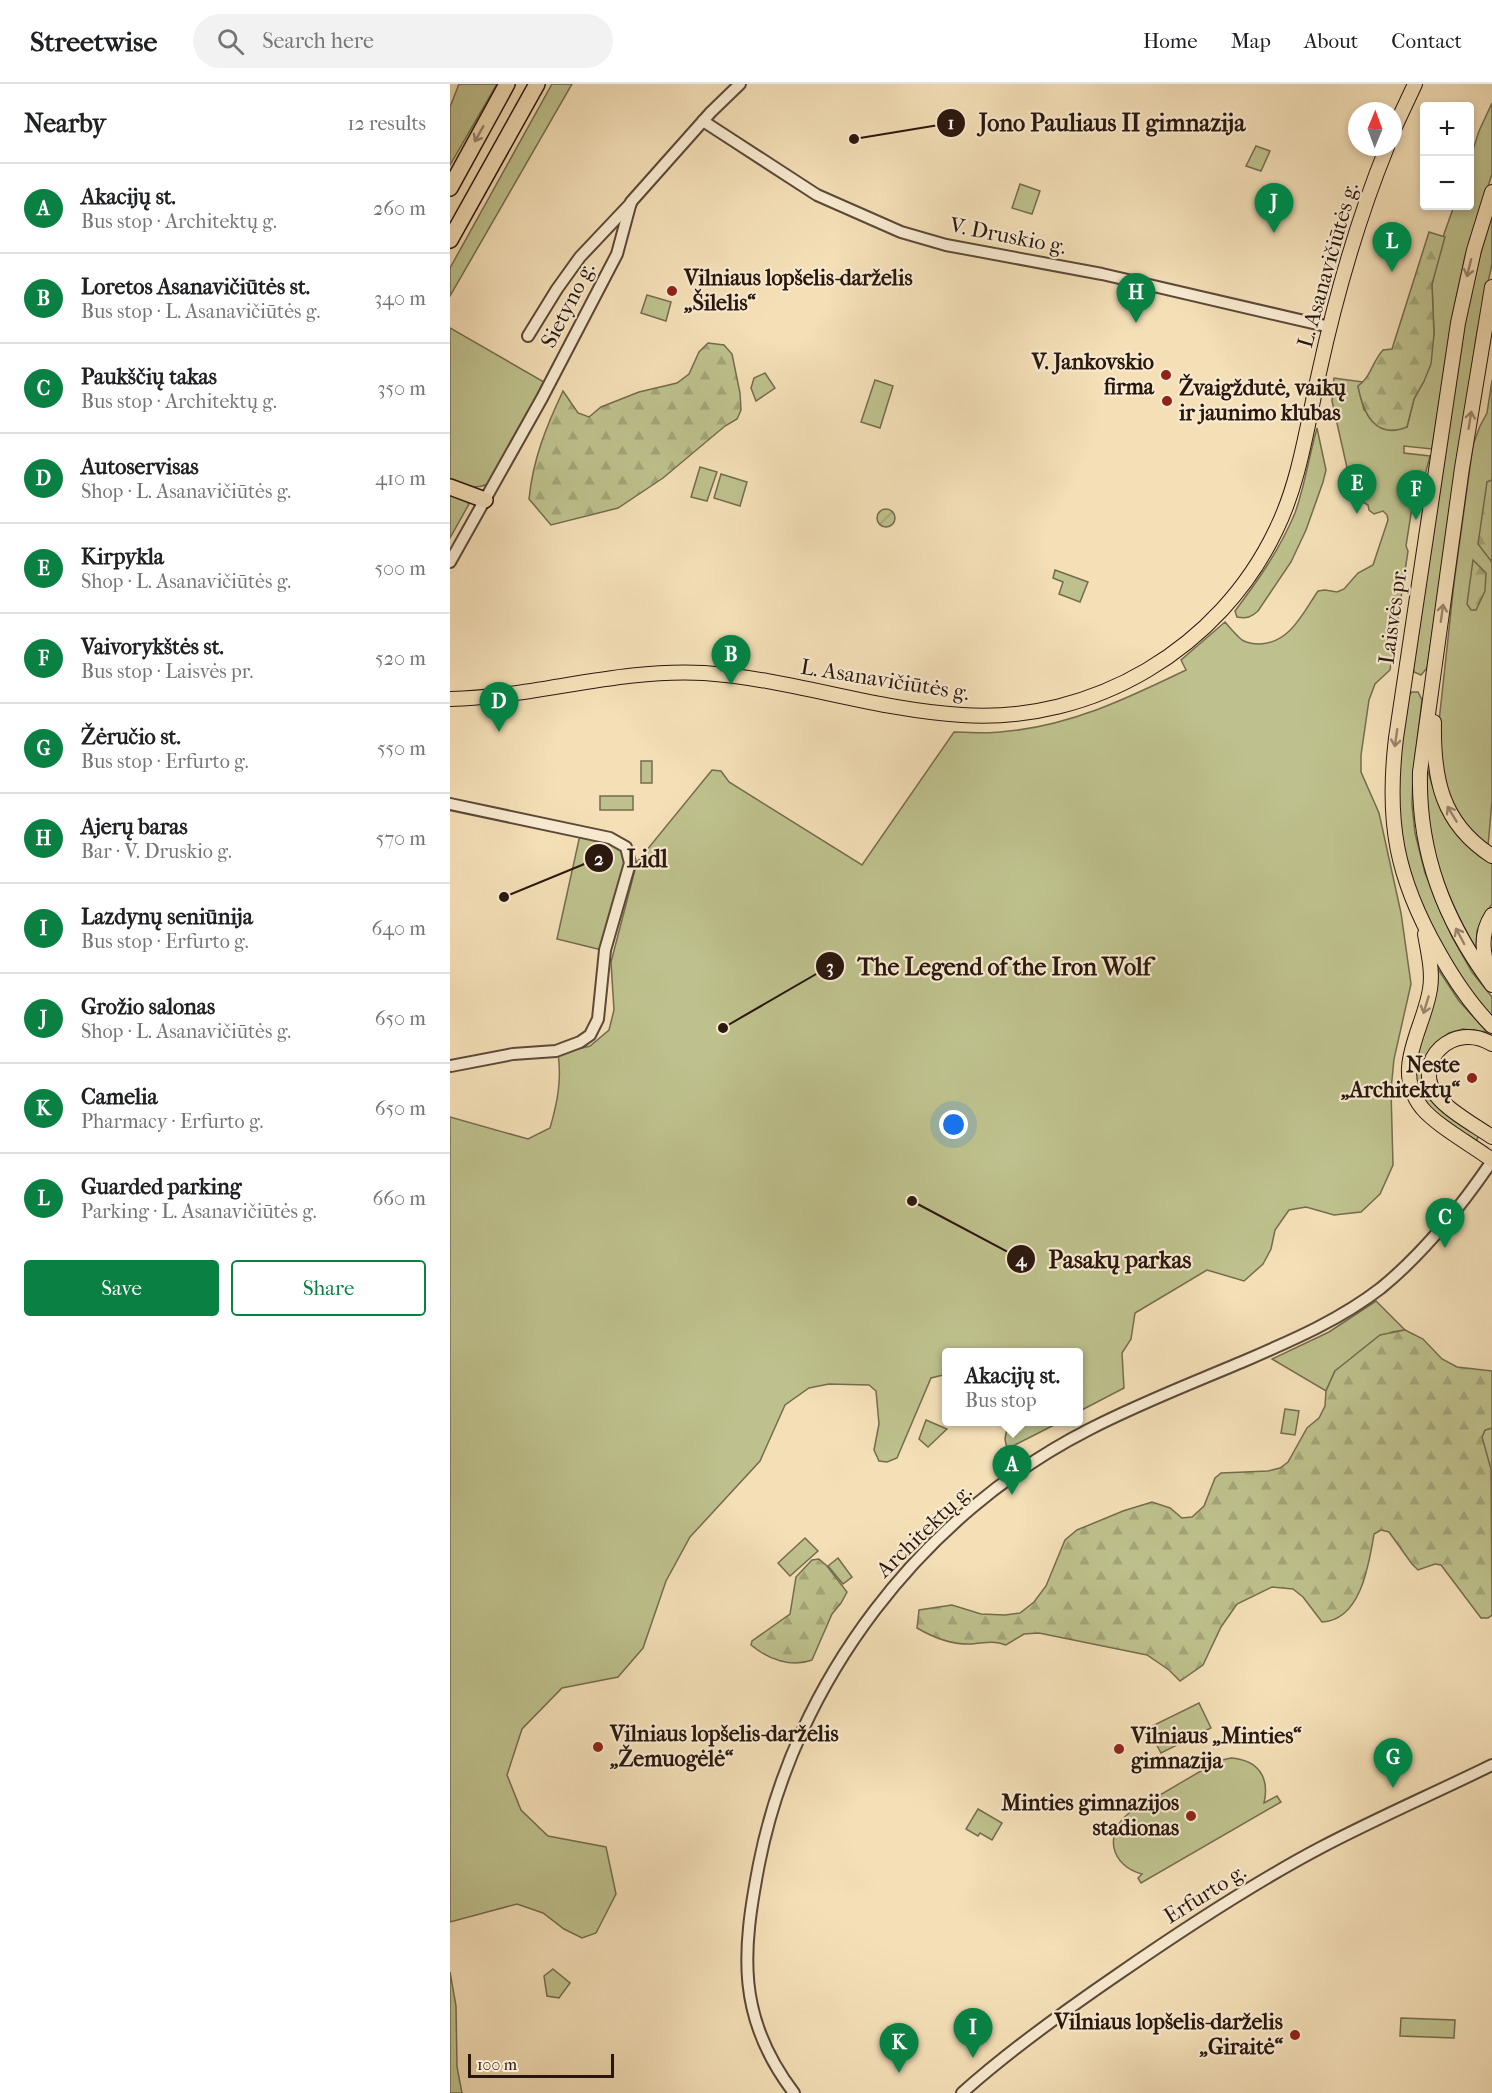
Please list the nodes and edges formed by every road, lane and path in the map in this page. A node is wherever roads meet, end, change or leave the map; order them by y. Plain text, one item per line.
1 (507, 84) edge
2 (537, 84) edge
3 (740, 84) edge
4 (1415, 84) edge
5 (1402, 112) edge
6 (703, 121) junction
7 (1384, 156) edge
8 (452, 183) edge
9 (1492, 192) edge
10 (631, 202) junction
11 (450, 240) edge
12 (1492, 287) edge
13 (1330, 327) junction
14 (528, 336) dead end
15 (450, 487) edge
16 (485, 500) junction
17 (450, 562) edge
18 (1434, 670) junction
19 (450, 699) edge
20 (450, 804) edge
21 (1492, 856) edge
22 (1492, 915) edge
23 (1424, 926) junction
24 (1492, 980) edge
25 (1492, 985) edge
26 (1492, 1026) edge
27 (1492, 1044) edge
28 (451, 1066) edge
29 (1492, 1137) edge
30 (1492, 1160) edge
31 (1492, 1765) edge
32 (794, 2093) edge
33 (962, 2093) edge

1 -> 8 highway
2 - 11 highway
3 - 6 street, Sietyno g.
4 - 5 main road
6 - 10 street, Sietyno g.
6 - 13 street, V. Druskio g.
7 - 13 main road, L. Asanavičiūtės g.
9 -> 23 main road, Laisvės pr.
10 - 14 street
10 - 16 street, Sietyno g.
18 -> 12 main road
13 - 19 main road, L. Asanavičiūtės g.
15 - 16 highway
16 - 17 street, Sietyno g.
21 -> 18 main road
25 -> 18 main road
20 - 28 street
22 - 24 main road
23 - 26 main road, Laisvės pr.
23 -> 30 main road
27 - 29 main road
30 - 32 street, Architektų g.
31 - 33 street, Erfurto g.

